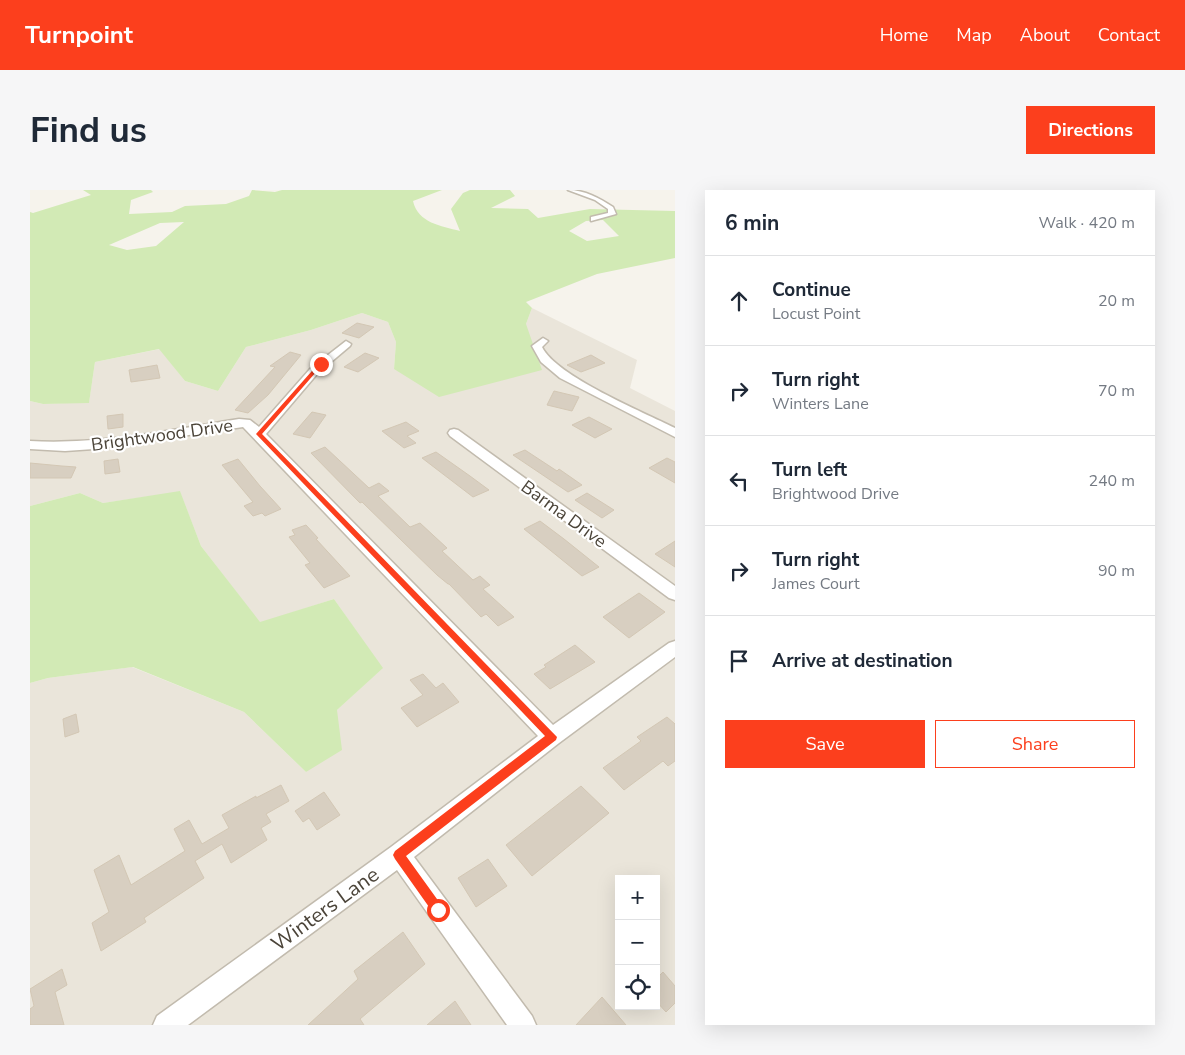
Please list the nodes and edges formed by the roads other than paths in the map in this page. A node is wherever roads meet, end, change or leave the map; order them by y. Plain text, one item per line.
1 (571, 190) edge
2 (594, 219) dead end
3 (543, 340) dead end
4 (346, 344) dead end
5 (608, 409) dead end
6 (454, 433) dead end
7 (675, 433) edge
8 (259, 434) junction
9 (675, 444) edge
10 (30, 445) edge
11 (675, 594) edge
12 (675, 648) edge
13 (552, 737) junction
14 (399, 855) junction
15 (166, 1025) edge
16 (522, 1025) edge

1 - 2 street
3 - 7 street
4 - 8 street
5 - 9 street
6 - 11 street, Barma Drive
8 - 10 street, Brightwood Drive
8 - 13 street, Brightwood Drive
12 - 13 street, Winters Lane
13 - 14 street, Winters Lane
14 - 15 street, Winters Lane
14 - 16 street

